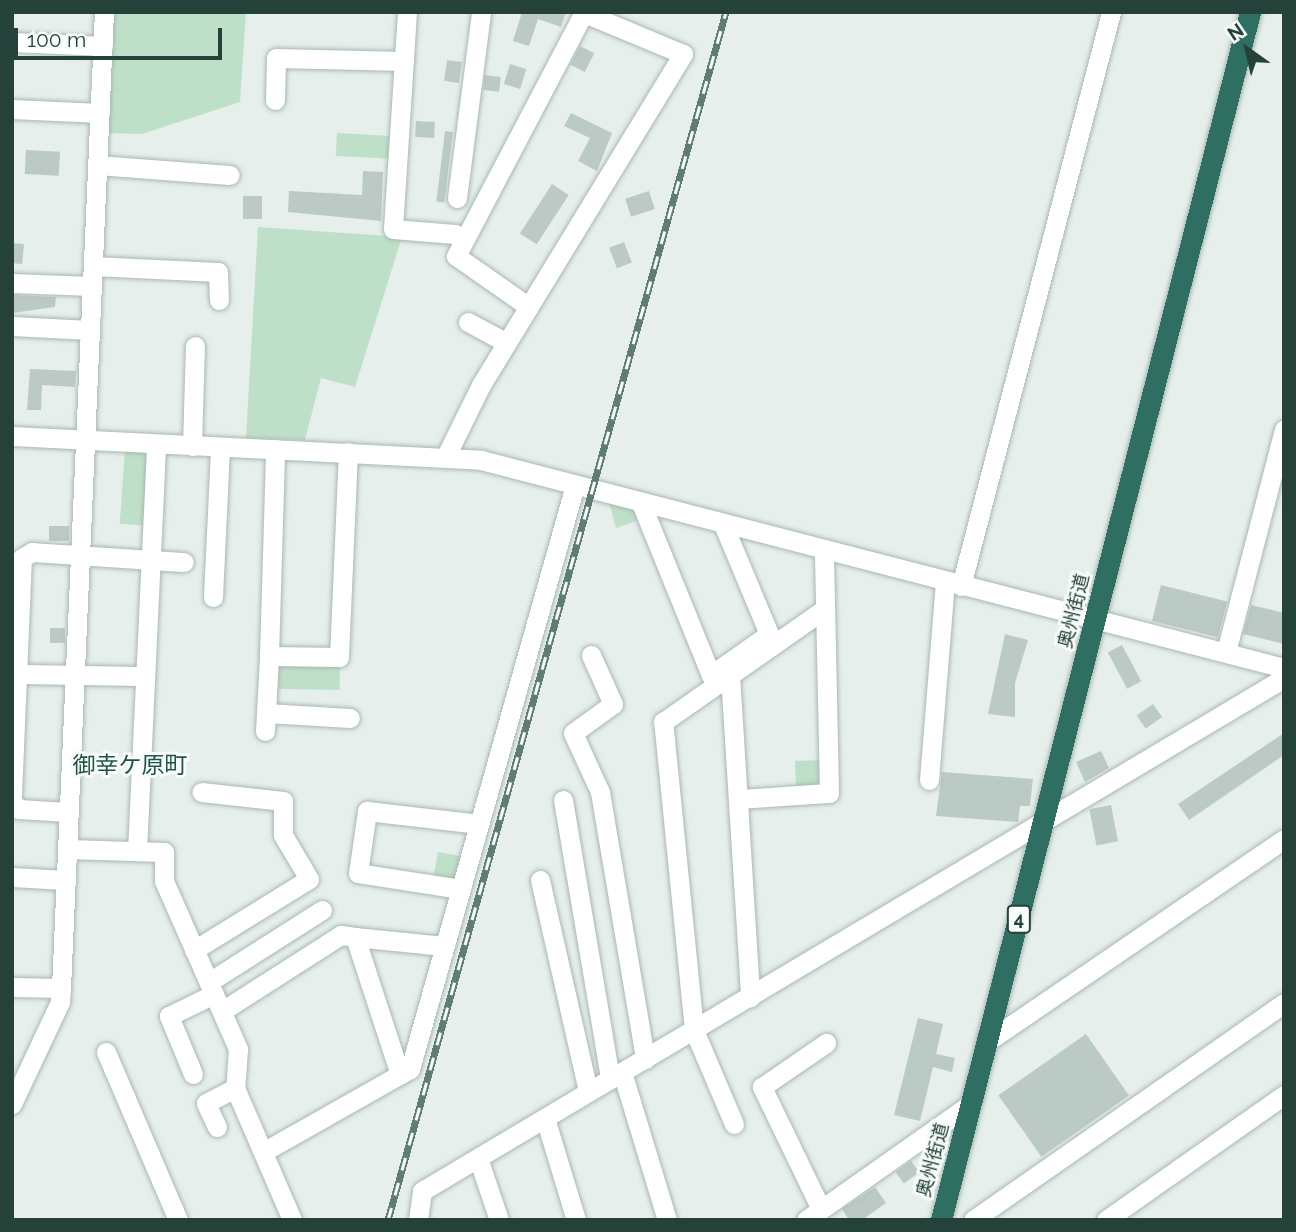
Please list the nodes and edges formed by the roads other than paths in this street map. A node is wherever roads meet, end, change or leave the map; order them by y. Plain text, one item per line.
1 (104, 12) edge
2 (407, 12) edge
3 (481, 12) edge
4 (1111, 12) edge
5 (583, 13) edge
6 (1247, 13) edge
7 (12, 42) edge
8 (103, 46) junction
9 (404, 61) junction
10 (275, 100) dead end
11 (12, 109) edge
12 (100, 113) junction
13 (97, 164) junction
14 (230, 175) dead end
15 (457, 198) dead end
16 (463, 242) junction
17 (92, 276) junction
18 (12, 283) edge
19 (219, 300) dead end
20 (529, 307) junction
21 (468, 322) dead end
22 (12, 326) edge
23 (90, 330) junction
24 (507, 343) junction
25 (195, 346) dead end
26 (1284, 429) edge
27 (12, 436) edge
28 (85, 441) junction
29 (156, 444) junction
30 (192, 446) junction
31 (220, 447) junction
32 (275, 449) junction
33 (348, 452) junction
34 (446, 456) junction
35 (575, 485) junction
36 (641, 503) junction
37 (723, 524) junction
38 (824, 550) junction
39 (79, 555) junction
40 (150, 560) junction
41 (184, 562) dead end
42 (953, 584) junction
43 (213, 597) dead end
44 (823, 610) junction
45 (1096, 619) junction
46 (1226, 652) junction
47 (591, 655) dead end
48 (269, 656) junction
49 (1284, 668) edge
50 (19, 674) junction
51 (74, 674) junction
52 (145, 676) junction
53 (730, 676) junction
54 (1284, 678) edge
55 (351, 718) dead end
56 (929, 780) dead end
57 (201, 792) dead end
58 (12, 794) edge
59 (740, 799) junction
60 (563, 800) dead end
61 (12, 801) edge
62 (68, 812) junction
63 (1043, 823) junction
64 (479, 824) junction
65 (1284, 839) edge
66 (67, 849) junction
67 (137, 851) junction
68 (12, 877) edge
69 (65, 880) junction
70 (540, 880) dead end
71 (461, 889) junction
72 (322, 910) dead end
73 (355, 937) junction
74 (444, 946) junction
75 (194, 950) junction
76 (12, 987) edge
77 (61, 988) junction
78 (215, 996) junction
79 (750, 997) junction
80 (1284, 1003) edge
81 (694, 1030) junction
82 (988, 1041) junction
83 (826, 1044) dead end
84 (106, 1052) dead end
85 (645, 1059) junction
86 (193, 1074) dead end
87 (400, 1075) junction
88 (616, 1076) junction
89 (235, 1088) junction
90 (588, 1093) junction
91 (1284, 1095) edge
92 (972, 1103) junction
93 (12, 1104) edge
94 (545, 1118) junction
95 (734, 1124) dead end
96 (217, 1127) dead end
97 (263, 1152) junction
98 (478, 1158) junction
99 (813, 1214) edge
100 (177, 1220) edge
101 (292, 1220) edge
102 (418, 1220) edge
103 (499, 1220) edge
104 (576, 1220) edge
105 (667, 1220) edge
106 (941, 1220) edge
107 (973, 1220) edge
108 (1106, 1220) edge

1 - 8 street
2 - 9 street
3 - 15 street
4 - 42 street
5 - 16 street
5 - 20 street
6 - 45 highway, 奥州街道 / 4
7 - 8 street
8 - 12 street
9 - 10 street
9 - 16 street
11 - 12 street
12 - 13 street
13 - 14 street
13 - 17 street
16 - 20 street
17 - 18 street
17 - 19 street
17 - 23 street
20 - 24 street
21 - 24 street
22 - 23 street
23 - 28 street
24 - 34 street
25 - 30 street
26 - 46 street
27 - 28 street
28 - 29 street
28 - 39 street
29 - 30 street
29 - 40 street
30 - 31 street
31 - 32 street
31 - 43 street
32 - 33 street
32 - 48 street
33 - 34 street
33 - 48 street
34 - 35 street
35 - 36 street
35 - 64 street
36 - 37 street
36 - 37 street
37 - 38 street
38 - 42 street
38 - 44 street
39 - 40 street
39 - 50 street
39 - 51 street
40 - 41 street
40 - 52 street
42 - 45 street
42 - 56 street
44 - 53 street
44 - 59 street
45 - 46 street
45 - 63 highway, 奥州街道 / 4
46 - 49 street
47 - 85 street
48 - 55 street
50 - 51 street
50 - 58 street
51 - 52 street
51 - 62 street
52 - 67 street
53 - 59 street
53 - 81 street
54 - 63 street
57 - 75 street
59 - 79 street
60 - 88 street
61 - 62 street
62 - 66 street
63 - 79 street
63 - 82 highway, 奥州街道 / 4
64 - 71 street
64 - 71 street
65 - 82 street
66 - 67 street
66 - 69 street
67 - 75 street
68 - 69 street
69 - 77 street
70 - 90 street
71 - 74 street
72 - 78 street
73 - 74 street
73 - 78 street
73 - 87 street
74 - 87 street
75 - 78 street
76 - 77 street
77 - 93 street
78 - 86 street
78 - 89 street
79 - 81 street
80 - 107 street
81 - 85 street
81 - 95 street
82 - 92 highway, 奥州街道 / 4
83 - 99 street
84 - 100 street
85 - 88 street
87 - 97 street
88 - 90 street
88 - 105 street
89 - 96 street
89 - 97 street
90 - 94 street
91 - 108 street
92 - 99 street
92 - 106 highway, 奥州街道 / 4
94 - 98 street
94 - 104 street
97 - 101 street
98 - 102 street
98 - 103 street

